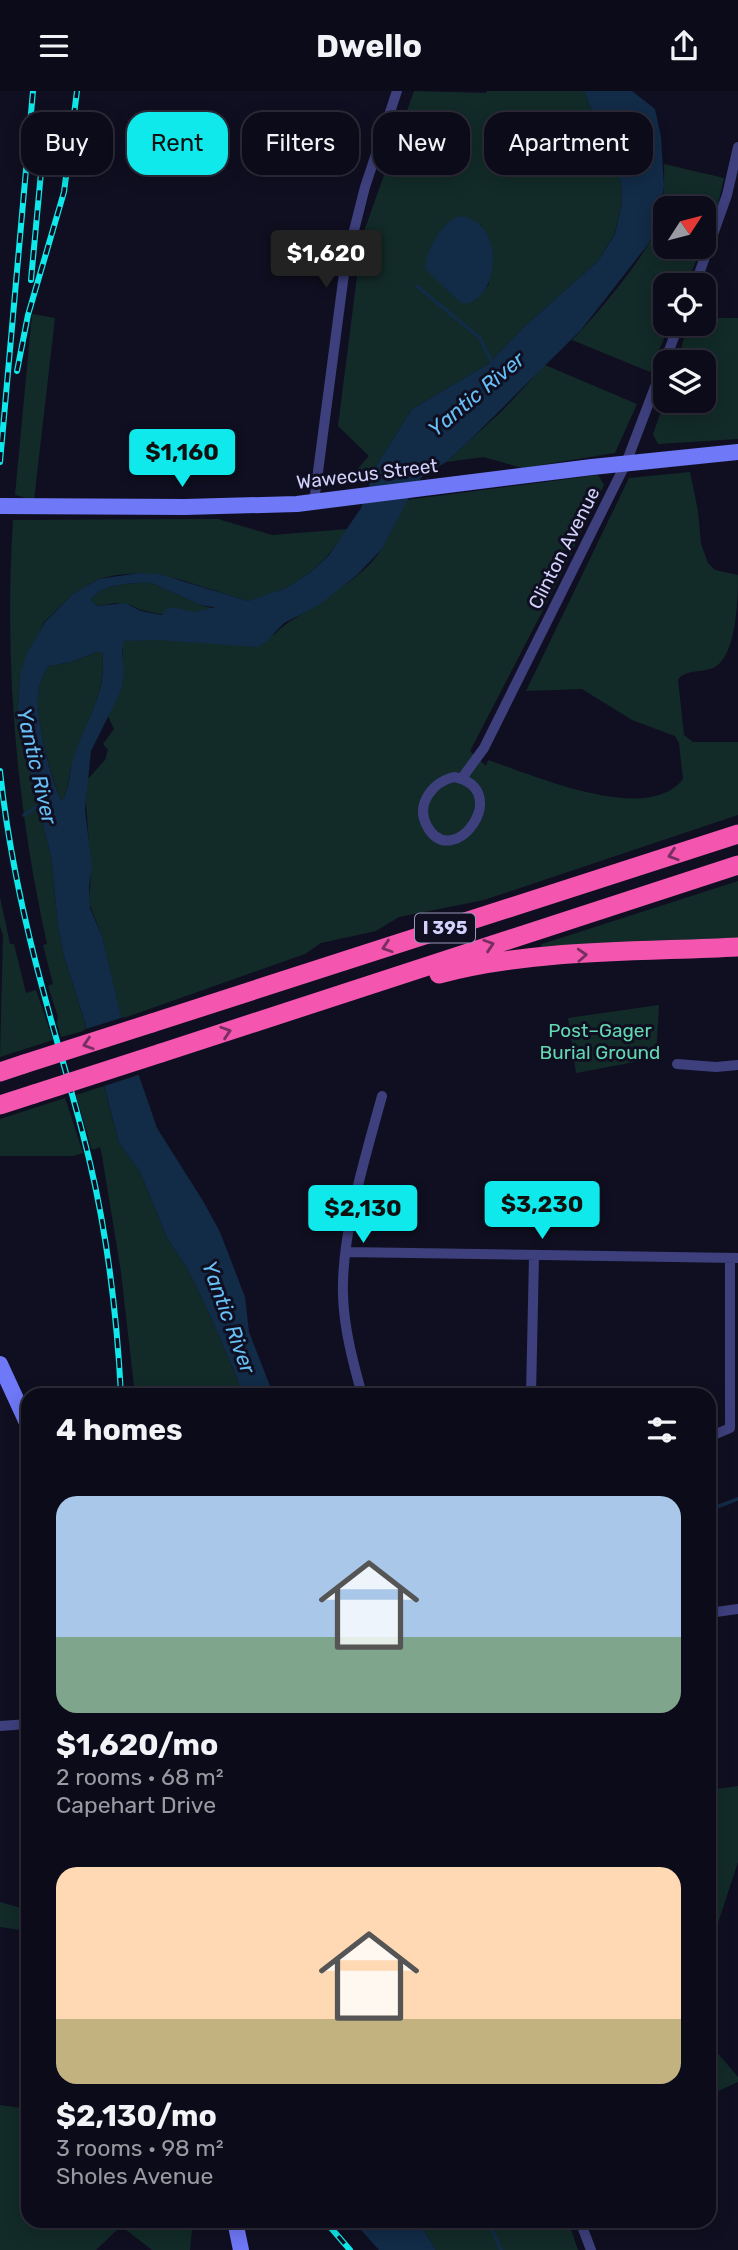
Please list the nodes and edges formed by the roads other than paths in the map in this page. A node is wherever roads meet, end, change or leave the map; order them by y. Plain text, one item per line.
1 (397, 91) edge
2 (738, 148) edge
3 (699, 273) edge
4 (674, 336) edge
5 (738, 453) edge
6 (626, 463) junction
7 (314, 502) junction
8 (0, 506) edge
9 (462, 778) junction
10 (738, 834) edge
11 (738, 865) edge
12 (738, 947) edge
13 (393, 977) junction
14 (677, 1064) dead end
15 (738, 1065) edge
16 (0, 1072) edge
17 (382, 1096) dead end
18 (0, 1105) edge
19 (346, 1252) junction
20 (534, 1256) junction
21 (734, 1258) edge
22 (0, 1364) edge
23 (360, 1388) edge
24 (531, 1388) edge
25 (21, 1410) edge
26 (716, 1434) edge
27 (738, 1609) edge
28 (716, 1612) edge
29 (21, 1724) edge
30 (0, 1726) edge
31 (236, 2228) edge
32 (582, 2228) edge
33 (241, 2250) edge
34 (590, 2250) edge

1 - 7 street
2 - 3 street
4 - 6 street, Clinton Avenue
5 - 6 street, Wawecus Street
6 - 7 street, Wawecus Street
6 - 9 street, Clinton Avenue
7 - 8 street, Wawecus Street
9 - 9 street
10 -> 16 highway, I 395, bridge
13 -> 11 highway, I 395
13 -> 12 highway
18 -> 13 highway, I 395, bridge
14 - 15 street
17 - 19 street
19 - 20 street
19 - 23 street
20 - 21 street
20 - 24 street
21 - 26 street
22 - 25 street
27 - 28 street
29 - 30 street
31 - 33 street
32 - 34 street

